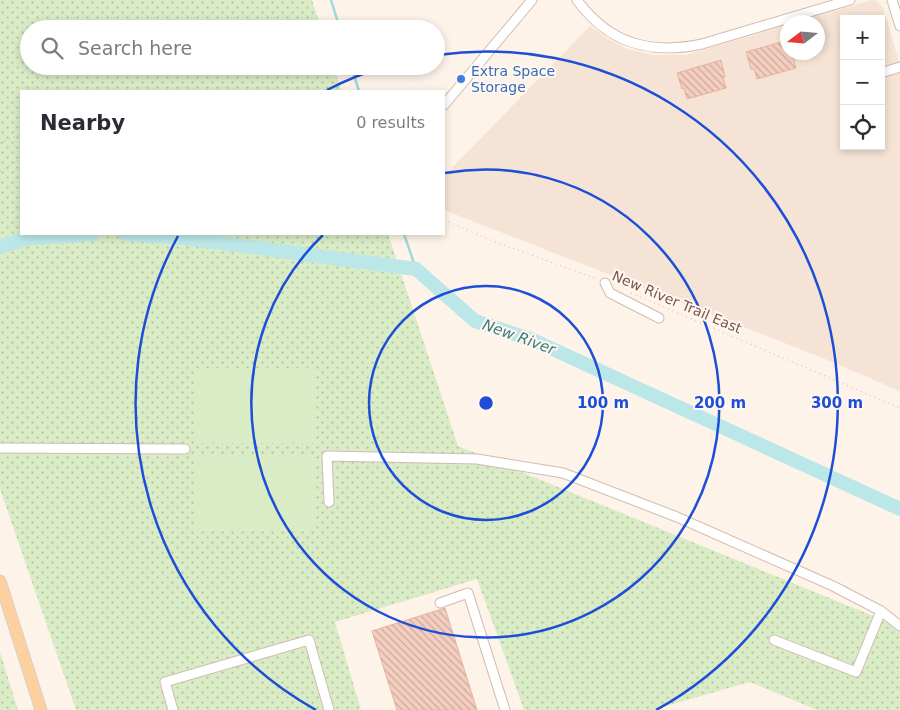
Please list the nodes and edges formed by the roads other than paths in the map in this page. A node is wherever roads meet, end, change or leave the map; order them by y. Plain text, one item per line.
1 (532, 0) edge
2 (577, 0) edge
3 (850, 0) edge
4 (892, 0) edge
5 (900, 26) edge
6 (900, 67) edge
7 (885, 72) edge
8 (445, 103) edge
9 (605, 283) road end
10 (659, 318) dead end
11 (0, 448) edge
12 (185, 449) dead end
13 (329, 502) dead end
14 (0, 581) edge
15 (440, 603) dead end
16 (881, 612) junction
17 (900, 626) edge
18 (774, 640) dead end
19 (41, 710) edge
20 (173, 710) edge
21 (329, 710) edge
22 (505, 710) edge

1 - 8 street
2 - 3 street
4 - 5 street
6 - 7 street
9 - 10 street
11 - 12 street
13 - 16 street
14 - 19 main road
15 - 22 street
16 - 17 street
16 - 18 street
20 - 21 street

